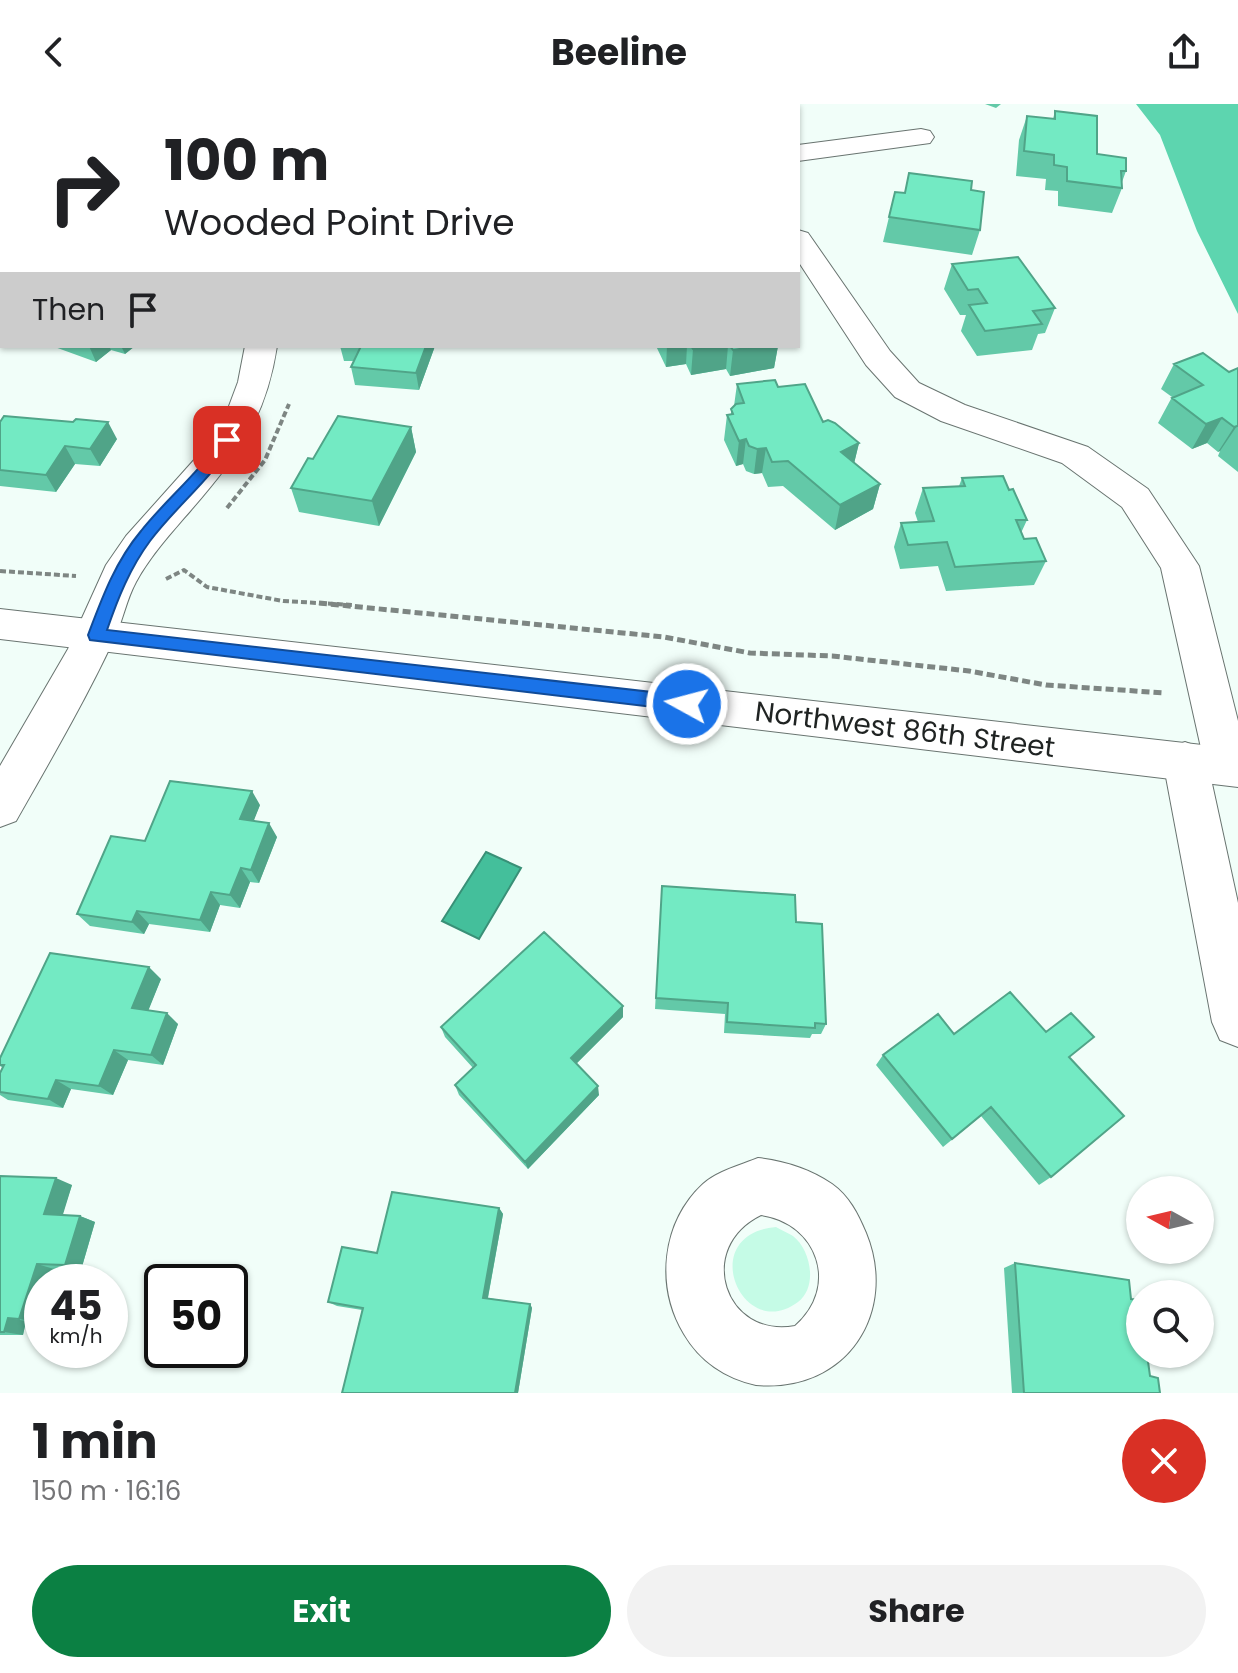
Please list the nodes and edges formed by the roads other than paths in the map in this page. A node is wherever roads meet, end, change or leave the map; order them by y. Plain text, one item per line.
1 (921, 137) dead end
2 (800, 153) edge
3 (800, 242) edge
4 (261, 348) edge
5 (0, 624) edge
6 (96, 635) junction
7 (1217, 765) edge
8 (0, 807) edge
9 (1238, 1022) edge

1 - 2 street
3 - 7 street
4 - 6 street
5 - 6 street, Northwest 86th Street
6 - 7 street, Northwest 86th Street
6 - 8 street
7 - 9 street

